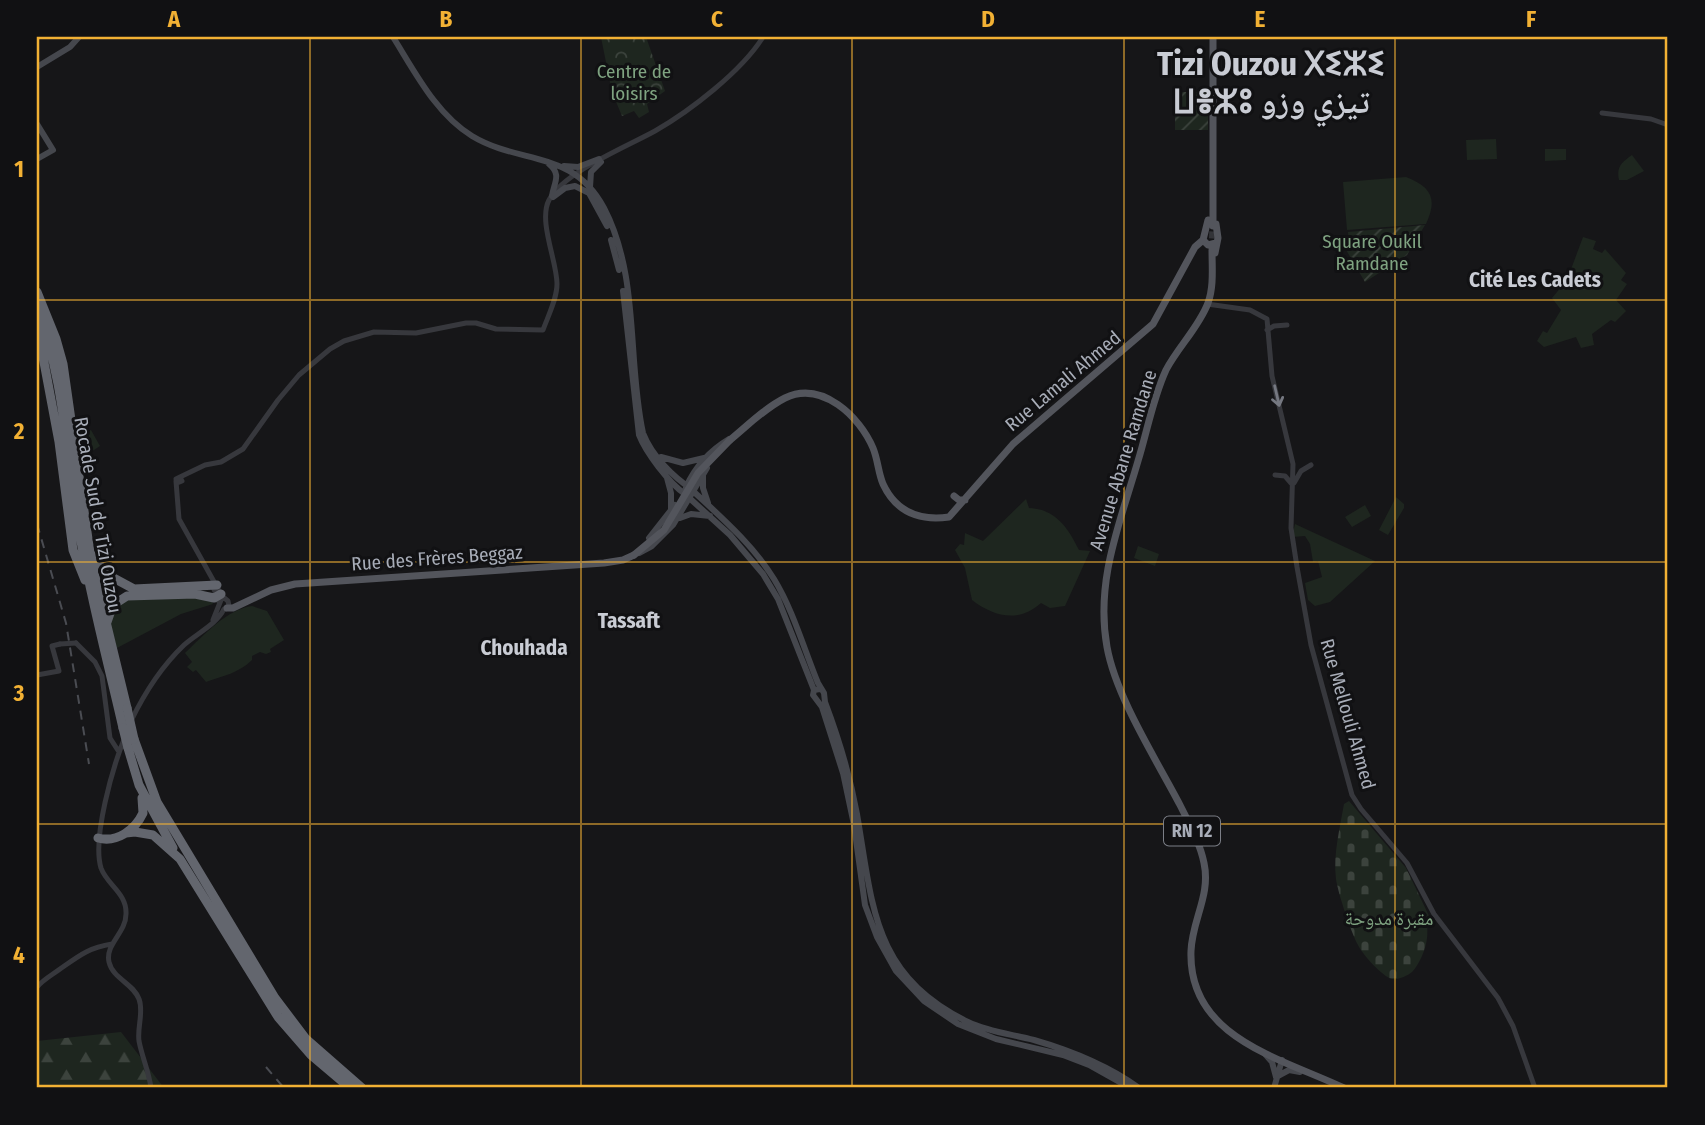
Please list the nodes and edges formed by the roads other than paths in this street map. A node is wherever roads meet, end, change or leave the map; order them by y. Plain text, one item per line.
1 (79, 37) edge
2 (393, 37) edge
3 (763, 37) edge
4 (1213, 37) edge
5 (37, 67) edge
6 (1602, 113) dead end
7 (37, 124) edge
8 (1668, 125) edge
9 (538, 158) junction
10 (37, 159) edge
11 (602, 160) junction
12 (1213, 161) junction
13 (556, 165) junction
14 (574, 175) junction
15 (590, 191) junction
16 (551, 198) junction
17 (1208, 243) junction
18 (1188, 262) junction
19 (37, 292) edge
20 (1207, 304) junction
21 (37, 309) edge
22 (37, 325) edge
23 (1287, 325) dead end
24 (1267, 330) junction
25 (732, 438) junction
26 (655, 454) junction
27 (706, 457) junction
28 (1311, 465) dead end
29 (663, 470) junction
30 (703, 472) junction
31 (1275, 475) dead end
32 (1293, 486) junction
33 (688, 492) junction
34 (954, 496) dead end
35 (965, 500) junction
36 (671, 512) junction
37 (711, 512) junction
38 (678, 519) junction
39 (88, 544) junction
40 (634, 555) junction
41 (91, 591) junction
42 (221, 599) junction
43 (106, 624) junction
44 (37, 675) edge
45 (123, 750) junction
46 (139, 785) junction
47 (126, 833) junction
48 (99, 838) junction
49 (180, 859) junction
50 (869, 905) junction
51 (112, 944) junction
52 (37, 987) edge
53 (1261, 1051) junction
54 (1282, 1060) junction
55 (1318, 1076) junction
56 (1276, 1077) junction
57 (151, 1088) edge
58 (350, 1088) edge
59 (362, 1088) edge
60 (1130, 1088) edge
61 (1139, 1088) edge
62 (1275, 1088) edge
63 (1344, 1088) edge
64 (1535, 1088) edge

1 - 5 main road
2 - 9 main road
3 - 11 street
4 - 12 main road
6 - 8 street
7 - 10 main road
9 - 13 main road
9 - 16 main road
11 - 13 main road
11 - 14 street
11 - 15 main road
12 - 17 main road
12 - 17 main road
13 - 14 main road
14 - 15 main road
14 - 16 street
15 - 16 main road
15 - 26 main road
15 - 29 main road
16 - 42 street
17 - 18 main road, Rue Lamali Ahmed
17 - 18 main road, Rue Lamali Ahmed
17 - 20 main road
18 - 35 main road, Rue Lamali Ahmed
19 - 39 highway, Rocade Sud de Tizi Ouzou
20 - 24 street, Rue Mellouli Ahmed
20 - 53 main road, Avenue Abane Ramdane / RN 12
21 - 41 highway, Rocade Sud de Tizi Ouzou
22 - 41 highway
23 - 24 street
24 -> 32 street, Rue Mellouli Ahmed
25 - 27 main road
25 - 30 main road
25 - 35 main road, Rue Lamali Ahmed
25 - 40 main road, bridge
26 - 27 main road
26 - 33 main road
27 - 33 main road
28 - 32 street
29 - 33 main road
29 - 36 main road
30 - 33 main road
30 - 37 main road
31 - 32 street
32 - 64 street, Rue Mellouli Ahmed
33 - 36 main road
33 - 37 main road
33 - 38 main road
34 - 35 main road
36 - 40 main road
37 - 38 main road
37 - 50 main road
38 - 40 main road
39 - 42 highway
39 - 43 highway, Rocade Sud de Tizi Ouzou
40 - 42 main road, Rue des Frères Beggaz
41 - 45 highway, Rocade Sud de Tizi Ouzou, bridge
42 - 43 highway
42 - 45 street
43 - 59 highway, Rocade Sud de Tizi Ouzou, bridge
44 - 45 street, bridge
45 - 46 highway
45 - 48 street
46 - 47 highway
46 - 49 highway
47 - 48 highway
47 - 49 highway
48 - 51 street
49 - 58 highway
50 - 60 main road
50 - 61 main road
51 - 52 street
51 - 57 street
53 - 54 main road, RN 12
53 - 56 main road
54 - 55 main road, RN 12
54 - 56 main road
55 - 56 main road
55 - 63 main road, RN 12
56 - 62 main road

